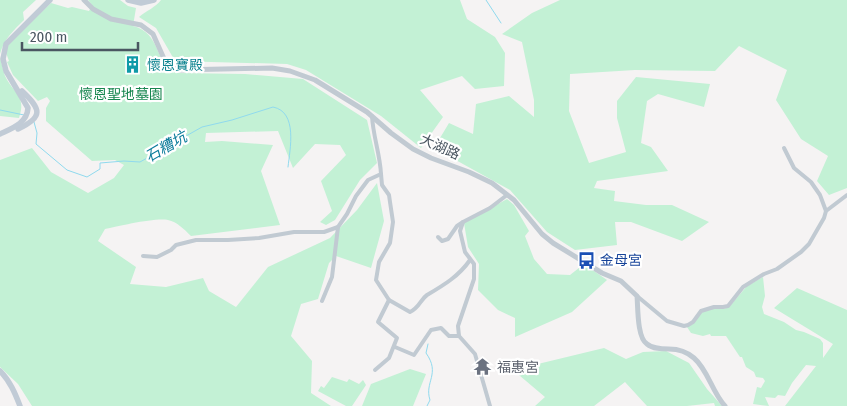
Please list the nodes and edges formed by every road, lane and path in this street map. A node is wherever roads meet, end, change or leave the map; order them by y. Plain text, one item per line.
1 (50, 0) edge
2 (84, 0) edge
3 (128, 0) edge
4 (154, 0) edge
5 (372, 116) junction
6 (0, 134) edge
7 (784, 148) dead end
8 (381, 174) junction
9 (507, 195) junction
10 (847, 195) edge
11 (826, 210) junction
12 (463, 222) junction
13 (338, 227) junction
14 (438, 237) dead end
15 (143, 256) dead end
16 (470, 260) junction
17 (637, 296) junction
18 (388, 300) junction
19 (322, 302) dead end
20 (459, 336) junction
21 (395, 347) junction
22 (375, 370) dead end
23 (0, 371) edge
24 (20, 406) edge
25 (490, 406) edge
26 (725, 406) edge

1 - 6 main road
2 - 5 street, 大湖路
3 - 4 main road
5 - 8 street
5 - 9 street, 大湖路
7 - 11 street
8 - 13 street
8 - 18 street
9 - 12 street
9 - 17 street, 大湖路
10 - 11 street
11 - 17 street
12 - 14 street
12 - 16 street
13 - 15 street
13 - 19 street
16 - 18 street
16 - 20 street
17 - 26 street
18 - 21 street
20 - 21 street
20 - 25 street
21 - 22 street
23 - 24 main road

